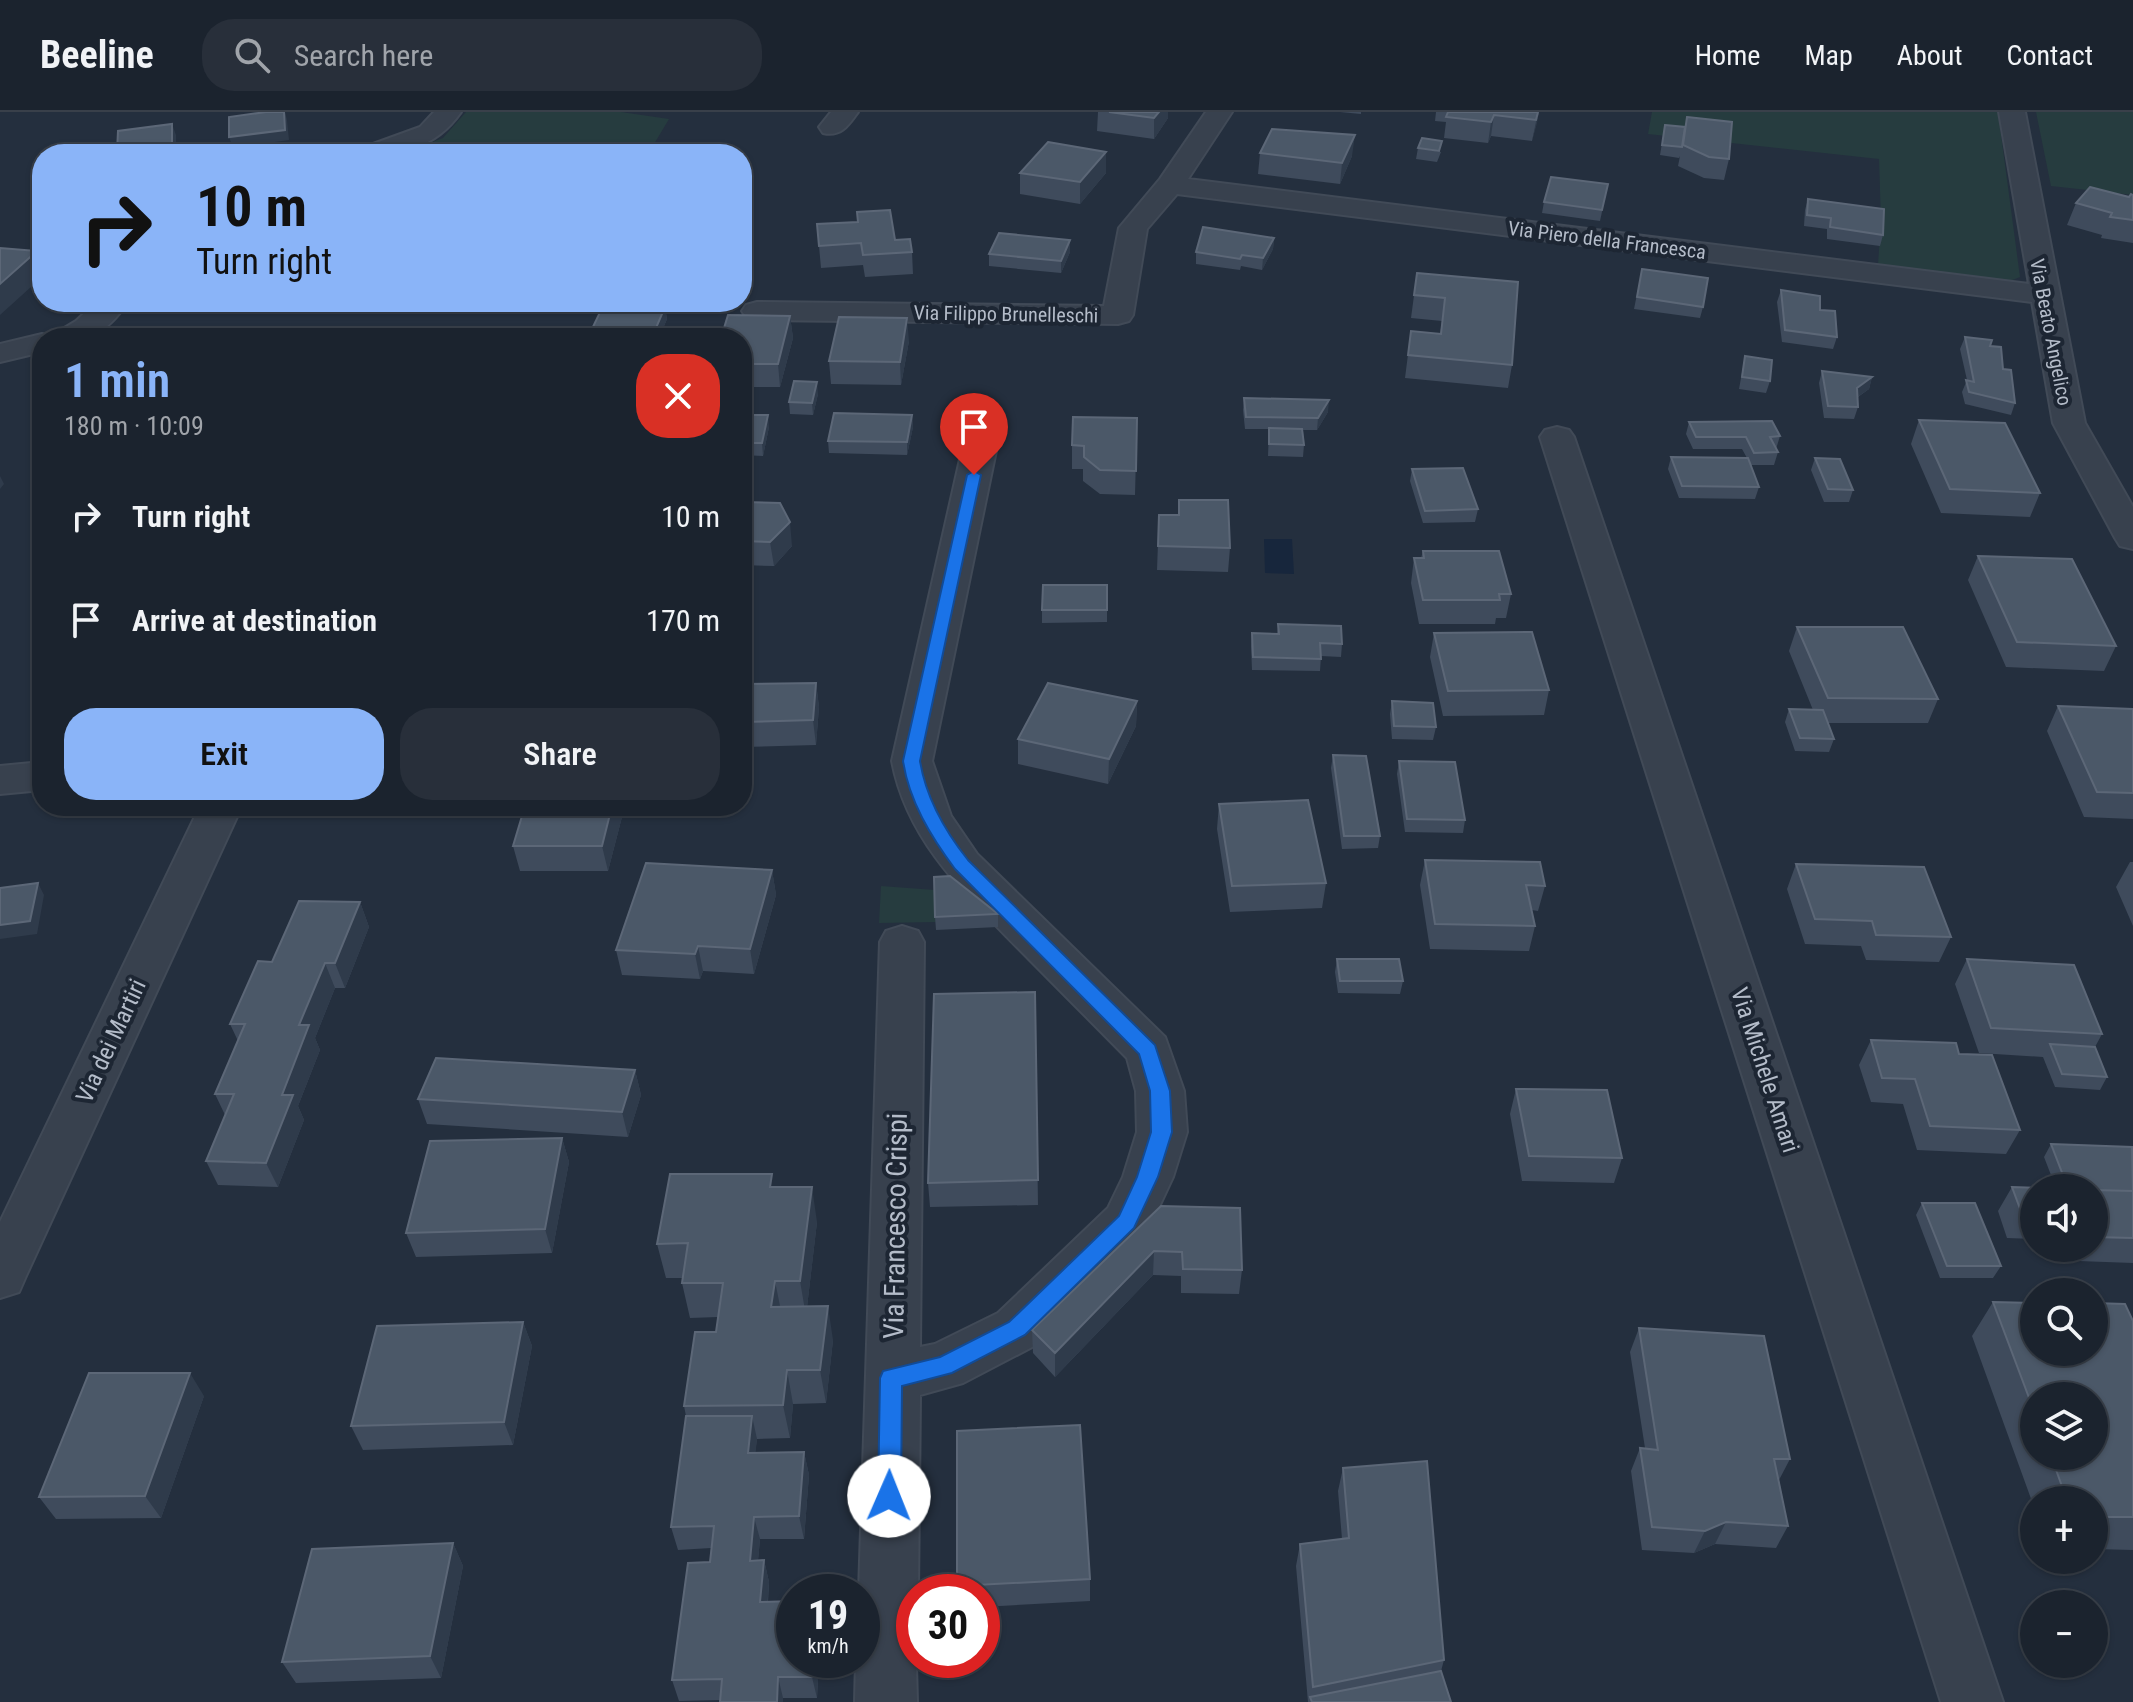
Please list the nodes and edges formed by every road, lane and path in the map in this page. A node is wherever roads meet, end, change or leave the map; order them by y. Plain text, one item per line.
1 (448, 112) edge
2 (1219, 112) edge
3 (2012, 112) edge
4 (405, 144) edge
5 (1170, 185) junction
6 (2044, 295) junction
7 (757, 311) dead end
8 (103, 312) edge
9 (87, 328) edge
10 (32, 345) edge
11 (0, 353) edge
12 (1557, 437) dead end
13 (980, 446) dead end
14 (2133, 538) edge
15 (32, 777) edge
16 (0, 780) edge
17 (216, 816) edge
18 (902, 942) dead end
19 (0, 1276) edge
20 (891, 1378) junction
21 (886, 1702) edge
22 (1972, 1702) edge

1 - 4 street
2 - 5 street, Via Filippo Brunelleschi
3 - 6 street, Via Beato Angelico
5 - 6 street, Via Piero della Francesca
5 - 7 street, Via Filippo Brunelleschi
6 - 14 street, Via Beato Angelico
8 - 9 street
10 - 11 street
12 - 22 street, Via Michele Amari
13 - 20 street
15 - 16 street
17 - 19 street, Via dei Martiri
18 - 20 street, Via Francesco Crispi
20 - 21 street, Via Francesco Crispi

